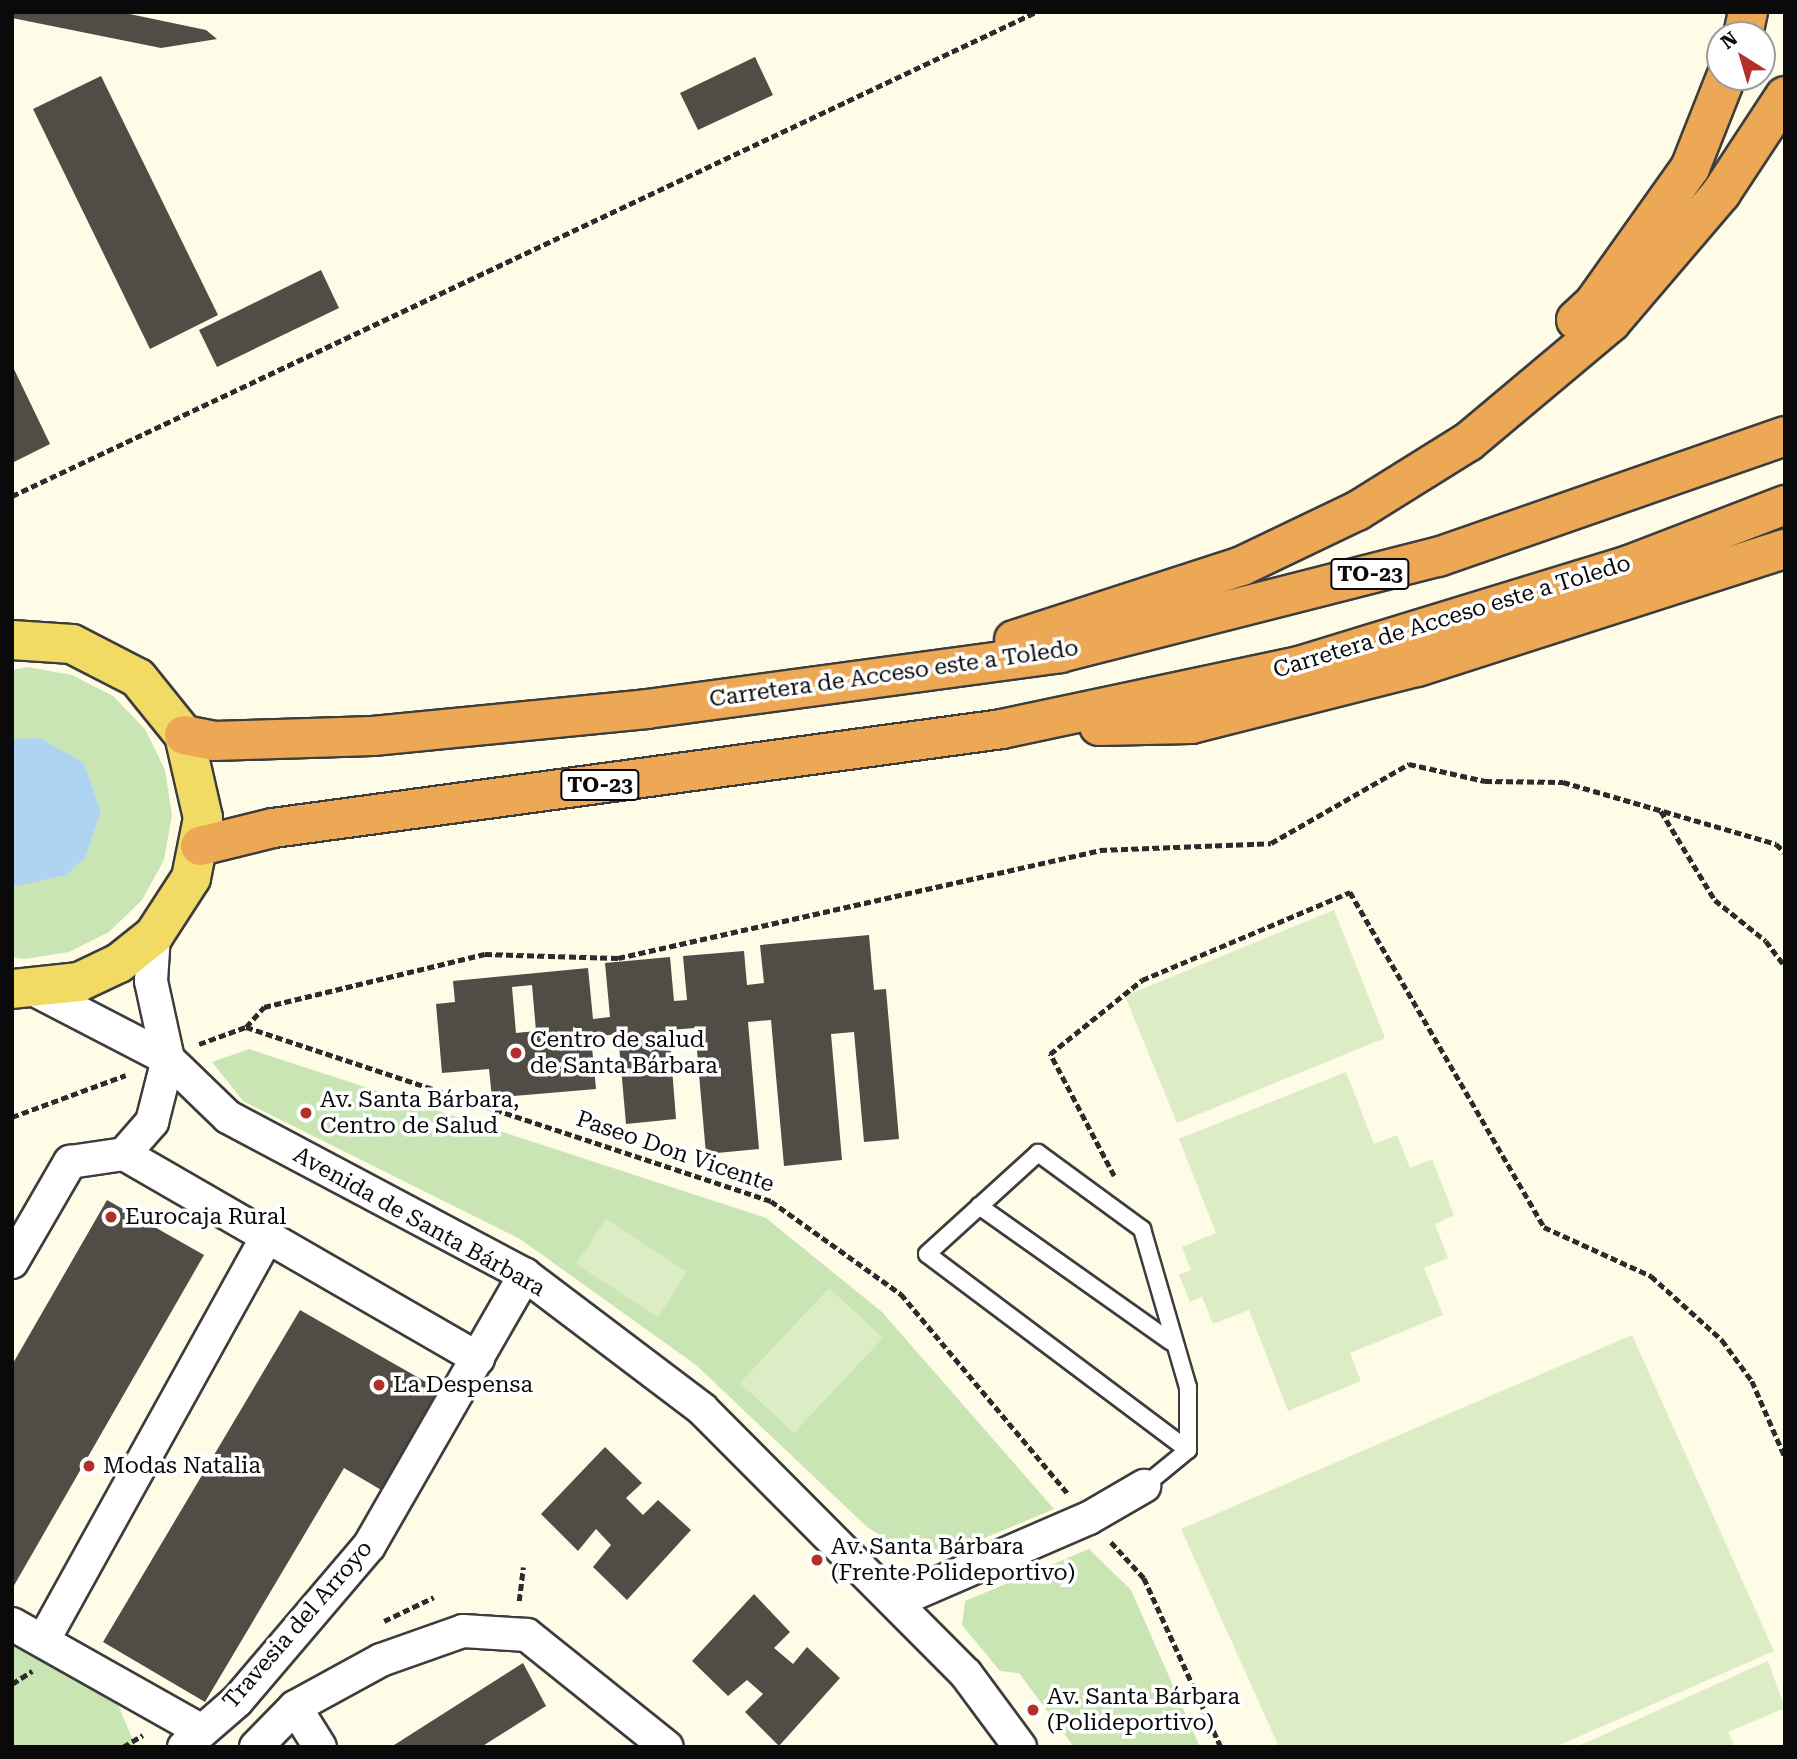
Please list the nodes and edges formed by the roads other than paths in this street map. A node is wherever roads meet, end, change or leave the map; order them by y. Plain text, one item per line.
1 (1720, 91) edge
2 (1785, 96) edge
3 (1785, 436) edge
4 (1785, 505) edge
5 (1785, 549) edge
6 (1242, 566) junction
7 (12, 640) edge
8 (943, 665) junction
9 (1002, 729) junction
10 (184, 736) junction
11 (200, 846) junction
12 (154, 935) junction
13 (24, 990) edge
14 (169, 1059) junction
15 (124, 1154) junction
16 (979, 1206) junction
17 (267, 1237) junction
18 (12, 1262) edge
19 (525, 1275) junction
20 (1171, 1342) junction
21 (478, 1358) junction
22 (1188, 1450) junction
23 (1144, 1486) joint
24 (897, 1601) junction
25 (12, 1624) edge
26 (43, 1641) junction
27 (295, 1707) junction
28 (193, 1739) edge
29 (256, 1747) edge
30 (320, 1747) edge
31 (667, 1747) edge
32 (1020, 1747) edge

1 - 6 highway
2 - 6 highway
3 - 8 highway, Carretera de Acceso este a Toledo / TO-23
4 - 9 highway, Carretera de Acceso este a Toledo / TO-23
5 - 9 highway
6 - 8 highway
7 - 10 main road
8 - 10 highway, Carretera de Acceso este a Toledo / TO-23
9 - 11 highway, Carretera de Acceso este a Toledo / TO-23
10 - 11 main road
11 - 12 main road
12 - 13 main road
12 - 14 street
13 - 14 street, Avenida de Santa Bárbara
14 - 15 street
14 - 19 street, Avenida de Santa Bárbara
15 - 17 street
15 - 18 street
16 - 20 lane
16 - 20 lane
16 - 22 lane
17 - 21 street
17 - 26 street
19 - 21 street, Travesia del Arroyo
19 - 24 street, Avenida de Santa Bárbara
20 - 22 lane
21 - 28 street, Travesia del Arroyo
22 - 23 lane
23 - 24 street
24 - 32 street, Avenida de Santa Bárbara
25 - 26 street
26 - 28 street
27 - 29 street
27 - 30 street
27 - 31 street

